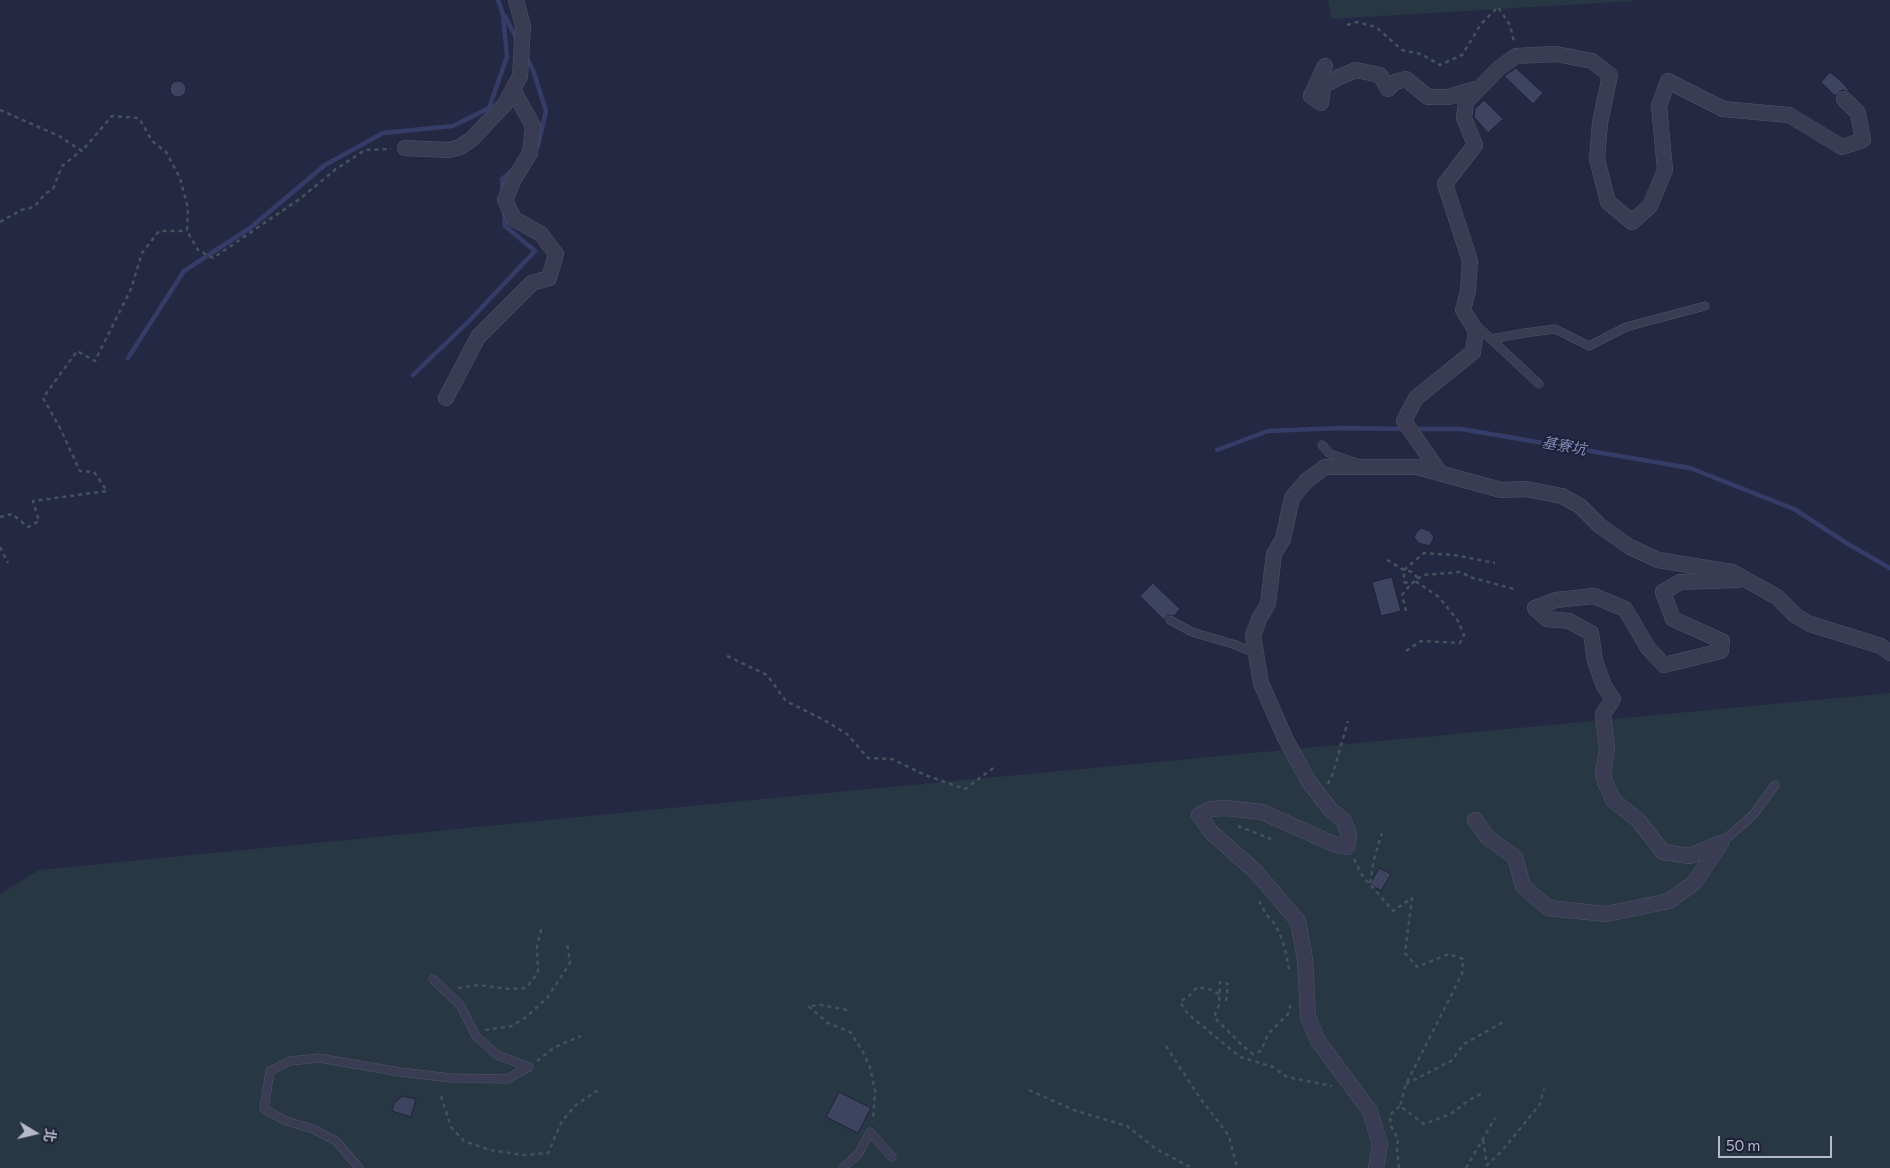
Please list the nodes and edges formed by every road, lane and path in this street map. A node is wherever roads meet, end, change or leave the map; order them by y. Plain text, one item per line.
1 (516, 0) edge
2 (1347, 25) dead end
3 (1516, 56) junction
4 (1325, 66) dead end
5 (1479, 88) junction
6 (513, 90) junction
7 (1844, 99) dead end
8 (0, 110) edge
9 (405, 148) joint
10 (82, 151) junction
11 (0, 222) edge
12 (187, 231) junction
13 (1705, 306) dead end
14 (1468, 317) junction
15 (1491, 339) junction
16 (1539, 384) dead end
17 (446, 398) dead end
18 (1322, 445) dead end
19 (1367, 468) junction
20 (1440, 473) junction
21 (0, 517) edge
22 (0, 547) edge
23 (1387, 560) dead end
24 (8, 563) dead end
25 (1495, 563) dead end
26 (1404, 570) junction
27 (1746, 579) junction
28 (1415, 581) junction
29 (1411, 584) junction
30 (1514, 589) dead end
31 (1406, 611) dead end
32 (1170, 620) dead end
33 (1406, 651) dead end
34 (1255, 653) junction
35 (1890, 653) edge
36 (727, 656) dead end
37 (1348, 721) dead end
38 (996, 766) dead end
39 (1775, 785) dead end
40 (1320, 796) junction
41 (1475, 820) dead end
42 (1382, 833) dead end
43 (1722, 843) junction
44 (1347, 847) junction
45 (1370, 884) junction
46 (1258, 899) dead end
47 (542, 926) dead end
48 (567, 941) dead end
49 (1290, 974) dead end
50 (433, 979) joint
51 (1219, 994) junction
52 (1292, 1000) dead end
53 (1226, 1001) dead end
54 (848, 1010) dead end
55 (1505, 1021) dead end
56 (472, 1029) junction
57 (581, 1036) dead end
58 (1166, 1046) dead end
59 (529, 1067) junction
60 (1406, 1084) junction
61 (601, 1088) dead end
62 (1352, 1088) junction
63 (1544, 1088) dead end
64 (1029, 1090) dead end
65 (1483, 1093) dead end
66 (441, 1096) dead end
67 (1400, 1106) junction
68 (1495, 1118) dead end
69 (870, 1132) junction
70 (1482, 1140) junction
71 (892, 1157) dead end
72 (359, 1168) edge
73 (843, 1168) edge
74 (1192, 1168) edge
75 (1237, 1168) edge
76 (1376, 1168) edge
77 (1399, 1168) edge
78 (1466, 1168) edge

1 - 6 street
2 - 3 path
3 - 5 street
3 - 7 street
4 - 5 street
5 - 14 street
6 - 9 street
6 - 17 street
8 - 10 path
9 - 12 path
10 - 11 path
10 - 12 path
12 - 21 path
13 - 15 lane
14 - 15 lane
14 - 20 street
15 - 16 lane
18 - 19 lane
19 - 20 street
19 - 34 street
20 - 27 street
22 - 24 path
23 - 26 path
25 - 26 path
26 - 28 path
26 - 29 path
27 - 35 street
27 - 43 street
28 - 29 path
28 - 30 path
28 - 33 path
29 - 31 path
32 - 34 lane
34 - 40 street
36 - 38 path
37 - 40 path
39 - 43 lane
40 - 44 street
41 - 43 street
42 - 45 path
44 - 45 path
44 - 62 street
45 - 60 path
46 - 49 path
47 - 50 path
48 - 56 path
50 - 56 lane
51 - 52 path
51 - 53 path
51 - 62 path
54 - 69 path
55 - 60 path
56 - 59 lane
57 - 59 path
58 - 75 path
59 - 72 lane
60 - 67 path
61 - 66 path
62 - 76 street
63 - 70 path
64 - 74 path
65 - 67 path
67 - 77 path
68 - 70 path
69 - 71 lane
69 - 73 lane
70 - 78 path

